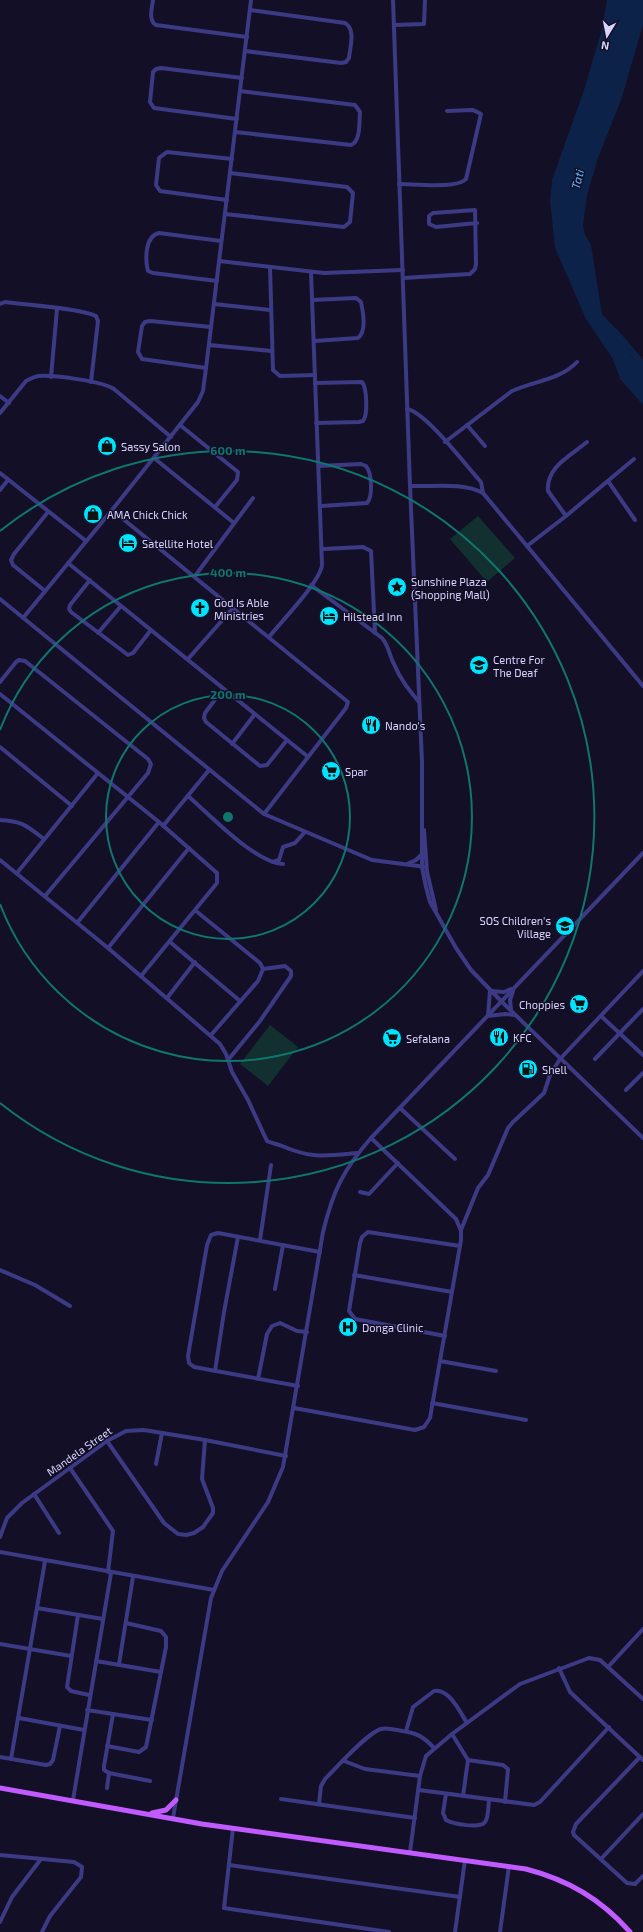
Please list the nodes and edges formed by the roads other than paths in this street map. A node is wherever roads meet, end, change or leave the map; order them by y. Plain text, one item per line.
1 (153, 0) edge
2 (251, 0) edge
3 (393, 0) edge
4 (425, 0) edge
5 (250, 10) junction
6 (394, 25) junction
7 (247, 37) junction
8 (245, 51) junction
9 (242, 78) junction
10 (240, 91) junction
11 (447, 111) dead end
12 (237, 119) junction
13 (235, 132) junction
14 (232, 159) junction
15 (230, 173) junction
16 (400, 184) junction
17 (227, 200) junction
18 (225, 214) junction
19 (477, 223) junction
20 (221, 241) junction
21 (219, 261) junction
22 (270, 267) junction
23 (403, 270) junction
24 (311, 272) junction
25 (403, 278) junction
26 (217, 281) junction
27 (312, 300) junction
28 (0, 304) edge
29 (214, 304) junction
30 (57, 309) junction
31 (270, 310) junction
32 (211, 327) junction
33 (314, 341) junction
34 (209, 345) junction
35 (271, 351) junction
36 (577, 362) dead end
37 (206, 368) junction
38 (315, 375) junction
39 (51, 377) junction
40 (91, 382) junction
41 (315, 383) junction
42 (0, 396) edge
43 (8, 403) junction
44 (407, 408) junction
45 (0, 413) edge
46 (316, 423) junction
47 (180, 425) junction
48 (467, 425) junction
49 (171, 437) junction
50 (445, 442) junction
51 (587, 442) dead end
52 (485, 446) dead end
53 (154, 458) junction
54 (634, 459) dead end
55 (319, 466) junction
56 (0, 473) edge
57 (8, 480) junction
58 (608, 481) junction
59 (410, 486) junction
60 (0, 490) edge
61 (483, 493) junction
62 (253, 498) dead end
63 (321, 506) junction
64 (215, 507) junction
65 (112, 510) junction
66 (48, 512) junction
67 (566, 516) junction
68 (635, 520) dead end
69 (234, 523) junction
70 (86, 541) junction
71 (527, 546) junction
72 (323, 549) junction
73 (68, 563) junction
74 (195, 576) junction
75 (90, 580) junction
76 (311, 585) junction
77 (45, 592) junction
78 (0, 599) edge
79 (121, 606) junction
80 (233, 608) junction
81 (23, 618) junction
82 (151, 630) junction
83 (98, 633) junction
84 (375, 633) junction
85 (269, 637) junction
86 (188, 659) junction
87 (0, 682) edge
88 (643, 686) edge
89 (224, 689) junction
90 (0, 694) edge
91 (420, 702) junction
92 (255, 714) junction
93 (287, 740) junction
94 (232, 744) junction
95 (0, 746) edge
96 (308, 756) junction
97 (209, 770) junction
98 (98, 773) junction
99 (128, 796) junction
100 (188, 796) junction
101 (72, 806) junction
102 (422, 812) junction
103 (264, 814) junction
104 (0, 820) edge
105 (159, 822) junction
106 (163, 826) junction
107 (305, 832) junction
108 (44, 839) junction
109 (189, 848) junction
110 (643, 853) edge
111 (422, 854) junction
112 (0, 860) edge
113 (273, 862) junction
114 (283, 864) dead end
115 (404, 865) junction
116 (424, 867) junction
117 (17, 873) junction
118 (44, 896) junction
119 (196, 911) junction
120 (77, 923) junction
121 (170, 942) junction
122 (108, 948) junction
123 (195, 962) junction
124 (263, 969) junction
125 (643, 971) edge
126 (141, 976) junction
127 (515, 987) junction
128 (490, 991) junction
129 (167, 998) junction
130 (240, 1001) junction
131 (502, 1002) junction
132 (643, 1010) edge
133 (511, 1011) junction
134 (516, 1015) junction
135 (488, 1016) junction
136 (601, 1016) junction
137 (621, 1033) junction
138 (211, 1035) junction
139 (643, 1054) edge
140 (560, 1059) junction
141 (595, 1059) dead end
142 (228, 1060) junction
143 (643, 1073) edge
144 (626, 1090) dead end
145 (400, 1108) junction
146 (371, 1138) junction
147 (643, 1138) edge
148 (358, 1153) junction
149 (455, 1159) dead end
150 (271, 1164) dead end
151 (398, 1164) junction
152 (360, 1192) dead end
153 (461, 1231) junction
154 (238, 1237) junction
155 (260, 1240) junction
156 (283, 1245) junction
157 (460, 1246) junction
158 (320, 1252) junction
159 (0, 1270) edge
160 (354, 1275) junction
161 (275, 1289) dead end
162 (452, 1292) junction
163 (70, 1306) dead end
164 (307, 1332) junction
165 (445, 1336) junction
166 (440, 1361) junction
167 (215, 1371) junction
168 (496, 1371) dead end
169 (258, 1379) junction
170 (298, 1386) junction
171 (432, 1403) junction
172 (294, 1408) junction
173 (526, 1420) dead end
174 (162, 1433) junction
175 (205, 1440) junction
176 (107, 1441) junction
177 (286, 1456) junction
178 (156, 1464) dead end
179 (70, 1468) junction
180 (34, 1494) junction
181 (59, 1533) dead end
182 (0, 1537) edge
183 (0, 1552) edge
184 (46, 1561) junction
185 (109, 1572) junction
186 (133, 1577) junction
187 (214, 1590) junction
188 (37, 1608) junction
189 (78, 1615) junction
190 (103, 1619) junction
191 (126, 1623) junction
192 (643, 1629) edge
193 (0, 1644) edge
194 (30, 1649) junction
195 (71, 1656) junction
196 (96, 1660) junction
197 (119, 1664) junction
198 (608, 1667) junction
199 (559, 1668) junction
200 (161, 1672) junction
201 (643, 1691) edge
202 (90, 1695) junction
203 (639, 1695) junction
204 (643, 1699) edge
205 (87, 1710) junction
206 (113, 1714) junction
207 (19, 1718) junction
208 (152, 1720) junction
209 (467, 1722) junction
210 (60, 1726) junction
211 (609, 1728) junction
212 (84, 1730) junction
213 (406, 1731) junction
214 (452, 1734) junction
215 (107, 1746) junction
216 (434, 1748) junction
217 (0, 1757) edge
218 (641, 1758) edge
219 (11, 1759) junction
220 (468, 1760) junction
221 (344, 1761) junction
222 (109, 1773) junction
223 (420, 1776) junction
224 (150, 1781) dead end
225 (0, 1788) edge
226 (107, 1788) dead end
227 (419, 1790) junction
228 (446, 1794) junction
229 (463, 1796) junction
230 (281, 1799) dead end
231 (73, 1800) junction
232 (176, 1800) junction
233 (489, 1800) junction
234 (505, 1802) junction
235 (319, 1804) junction
236 (149, 1813) junction
237 (643, 1814) edge
238 (173, 1818) junction
239 (415, 1818) junction
240 (233, 1828) junction
241 (410, 1852) junction
242 (0, 1855) edge
243 (41, 1859) junction
244 (601, 1859) junction
245 (465, 1860) junction
246 (230, 1865) junction
247 (509, 1866) junction
248 (643, 1876) edge
249 (460, 1897) junction
250 (2, 1912) edge
251 (0, 1922) edge
252 (42, 1932) edge
253 (389, 1932) edge
254 (455, 1932) edge
255 (501, 1932) edge
256 (630, 1932) edge

1 - 7 street
2 - 5 street
3 - 6 street
4 - 6 street
5 - 7 street
5 - 8 street
6 - 16 street
7 - 8 street
8 - 9 street
9 - 10 street
9 - 12 street
10 - 12 street
10 - 13 street
11 - 16 street
12 - 13 street
13 - 14 street
14 - 15 street
14 - 17 street
15 - 17 street
15 - 18 street
16 - 23 street
17 - 18 street
18 - 20 street
19 - 19 street
19 - 25 street
20 - 21 street
20 - 26 street
21 - 22 street
21 - 26 street
22 - 24 street
22 - 31 street
23 - 24 street
23 - 25 street
24 - 27 street
25 - 44 street
26 - 29 street
27 - 33 street
27 - 33 street
28 - 30 street
29 - 31 street
29 - 32 street
30 - 39 street
30 - 40 street
31 - 35 street
32 - 34 street
32 - 37 street
33 - 38 street
34 - 35 street
34 - 37 street
35 - 38 street
36 - 48 street
37 - 47 street
38 - 41 street
39 - 40 street
39 - 43 street
40 - 49 street
41 - 46 street
41 - 46 street
42 - 43 street
43 - 45 street
44 - 50 street
44 - 59 street
46 - 55 street
47 - 49 street
47 - 64 street
48 - 50 street
48 - 52 street
49 - 53 street
50 - 61 street
51 - 67 street
53 - 64 street
53 - 65 street
54 - 58 street
55 - 63 street
55 - 63 street
56 - 57 street
57 - 60 street
57 - 66 street
58 - 67 street
58 - 68 street
59 - 61 street
59 - 91 street
61 - 71 street
62 - 69 street
63 - 72 street
64 - 69 street
65 - 70 street
65 - 74 street
66 - 70 street
66 - 77 street
67 - 71 street
69 - 74 street
70 - 73 street
71 - 88 street
72 - 76 street
72 - 84 street
73 - 75 street
73 - 77 street
74 - 80 street
75 - 79 street
75 - 83 street
76 - 84 street
76 - 85 street
77 - 81 street
78 - 81 street
79 - 82 street
79 - 83 street
80 - 85 street
80 - 86 street
81 - 97 street
82 - 83 street
82 - 86 street
84 - 91 street
85 - 96 street
86 - 89 street
87 - 99 street
89 - 92 street
89 - 94 street
90 - 98 street
91 - 102 street
92 - 93 street
92 - 94 street
93 - 94 street
93 - 96 street
95 - 101 street
96 - 103 street
97 - 100 street
97 - 103 street
98 - 99 street
98 - 101 street
99 - 105 street
99 - 118 street
100 - 106 street
100 - 113 street
101 - 108 street
102 - 111 street
102 - 116 street
103 - 107 street
104 - 108 street
105 - 106 street
105 - 120 street
106 - 109 street
107 - 113 street
107 - 115 street
108 - 117 street
109 - 119 street
109 - 122 street
110 - 127 street
111 - 115 street
111 - 116 street
112 - 117 street
113 - 114 street
115 - 116 street
116 - 128 street
117 - 118 street
118 - 120 street
119 - 121 street
119 - 124 street
120 - 122 street
121 - 123 street
121 - 126 street
122 - 126 street
123 - 129 street
123 - 130 street
124 - 130 street
124 - 142 street
125 - 136 street
126 - 129 street
127 - 128 street
127 - 131 street
127 - 133 street
128 - 131 street
128 - 135 street
129 - 138 street
130 - 138 street
131 - 133 street
131 - 135 street
132 - 137 street
133 - 134 street
134 - 135 street
134 - 140 street
135 - 145 street
136 - 137 street
136 - 140 street
137 - 139 street
137 - 141 street
138 - 142 street
140 - 147 street
140 - 153 street
142 - 148 street
143 - 144 street
145 - 146 street
145 - 149 street
146 - 148 street
146 - 151 street
148 - 158 street
150 - 155 street
151 - 152 street
151 - 153 street
153 - 157 street
154 - 155 street
154 - 167 street
154 - 167 street
155 - 156 street
156 - 158 street
156 - 161 street
157 - 160 street
157 - 162 street
158 - 164 street
159 - 163 street
160 - 162 street
160 - 165 street
162 - 165 street
164 - 169 street
164 - 170 street
165 - 166 street
166 - 168 street
166 - 171 street
167 - 169 street
169 - 170 street
170 - 172 street
171 - 172 street
171 - 173 street
172 - 177 street
174 - 175 street, Mandela Street
174 - 176 street, Mandela Street
174 - 178 street
175 - 176 street
175 - 177 street, Mandela Street
176 - 179 street, Mandela Street
177 - 187 street
179 - 180 street, Mandela Street
179 - 185 street
180 - 181 street
180 - 182 street, Mandela Street
183 - 184 street
184 - 185 street
184 - 188 street
185 - 186 street
185 - 190 street
186 - 187 street
186 - 191 street
187 - 232 street
188 - 189 street
188 - 194 street
189 - 190 street
189 - 195 street
190 - 196 street
191 - 197 street
191 - 200 street
192 - 198 street
193 - 194 street
194 - 195 street
194 - 207 street
195 - 202 street
196 - 197 street
196 - 202 street
197 - 200 street
198 - 199 street
198 - 203 street
199 - 209 street
199 - 211 street
200 - 208 street
201 - 203 street
202 - 205 street
203 - 204 street
205 - 206 street
205 - 212 street
206 - 208 street
206 - 215 street
207 - 210 street
207 - 219 street
208 - 215 street
209 - 213 street
209 - 214 street
210 - 212 street
210 - 219 street
211 - 218 street
211 - 234 street
212 - 231 street
213 - 216 street
213 - 221 street
214 - 216 street
214 - 220 street
215 - 222 street
216 - 223 street
217 - 219 street
218 - 244 street
220 - 229 street
220 - 234 street
221 - 223 street
221 - 235 street
222 - 224 street
222 - 226 street
223 - 227 street
225 - 231 main road
227 - 228 street
227 - 239 street
228 - 229 street
228 - 233 street
229 - 233 street
230 - 235 street
231 - 236 main road
232 - 236 main road
232 - 238 street
233 - 234 street
235 - 239 street
236 - 238 main road
237 - 244 street
238 - 240 main road
239 - 241 street
240 - 241 main road
240 - 246 street
241 - 245 main road
242 - 243 street
243 - 250 street
243 - 252 street
244 - 248 street
245 - 247 main road
245 - 249 street
246 - 249 street
246 - 253 street
247 - 255 street
247 - 256 main road
249 - 254 street
250 - 251 street

